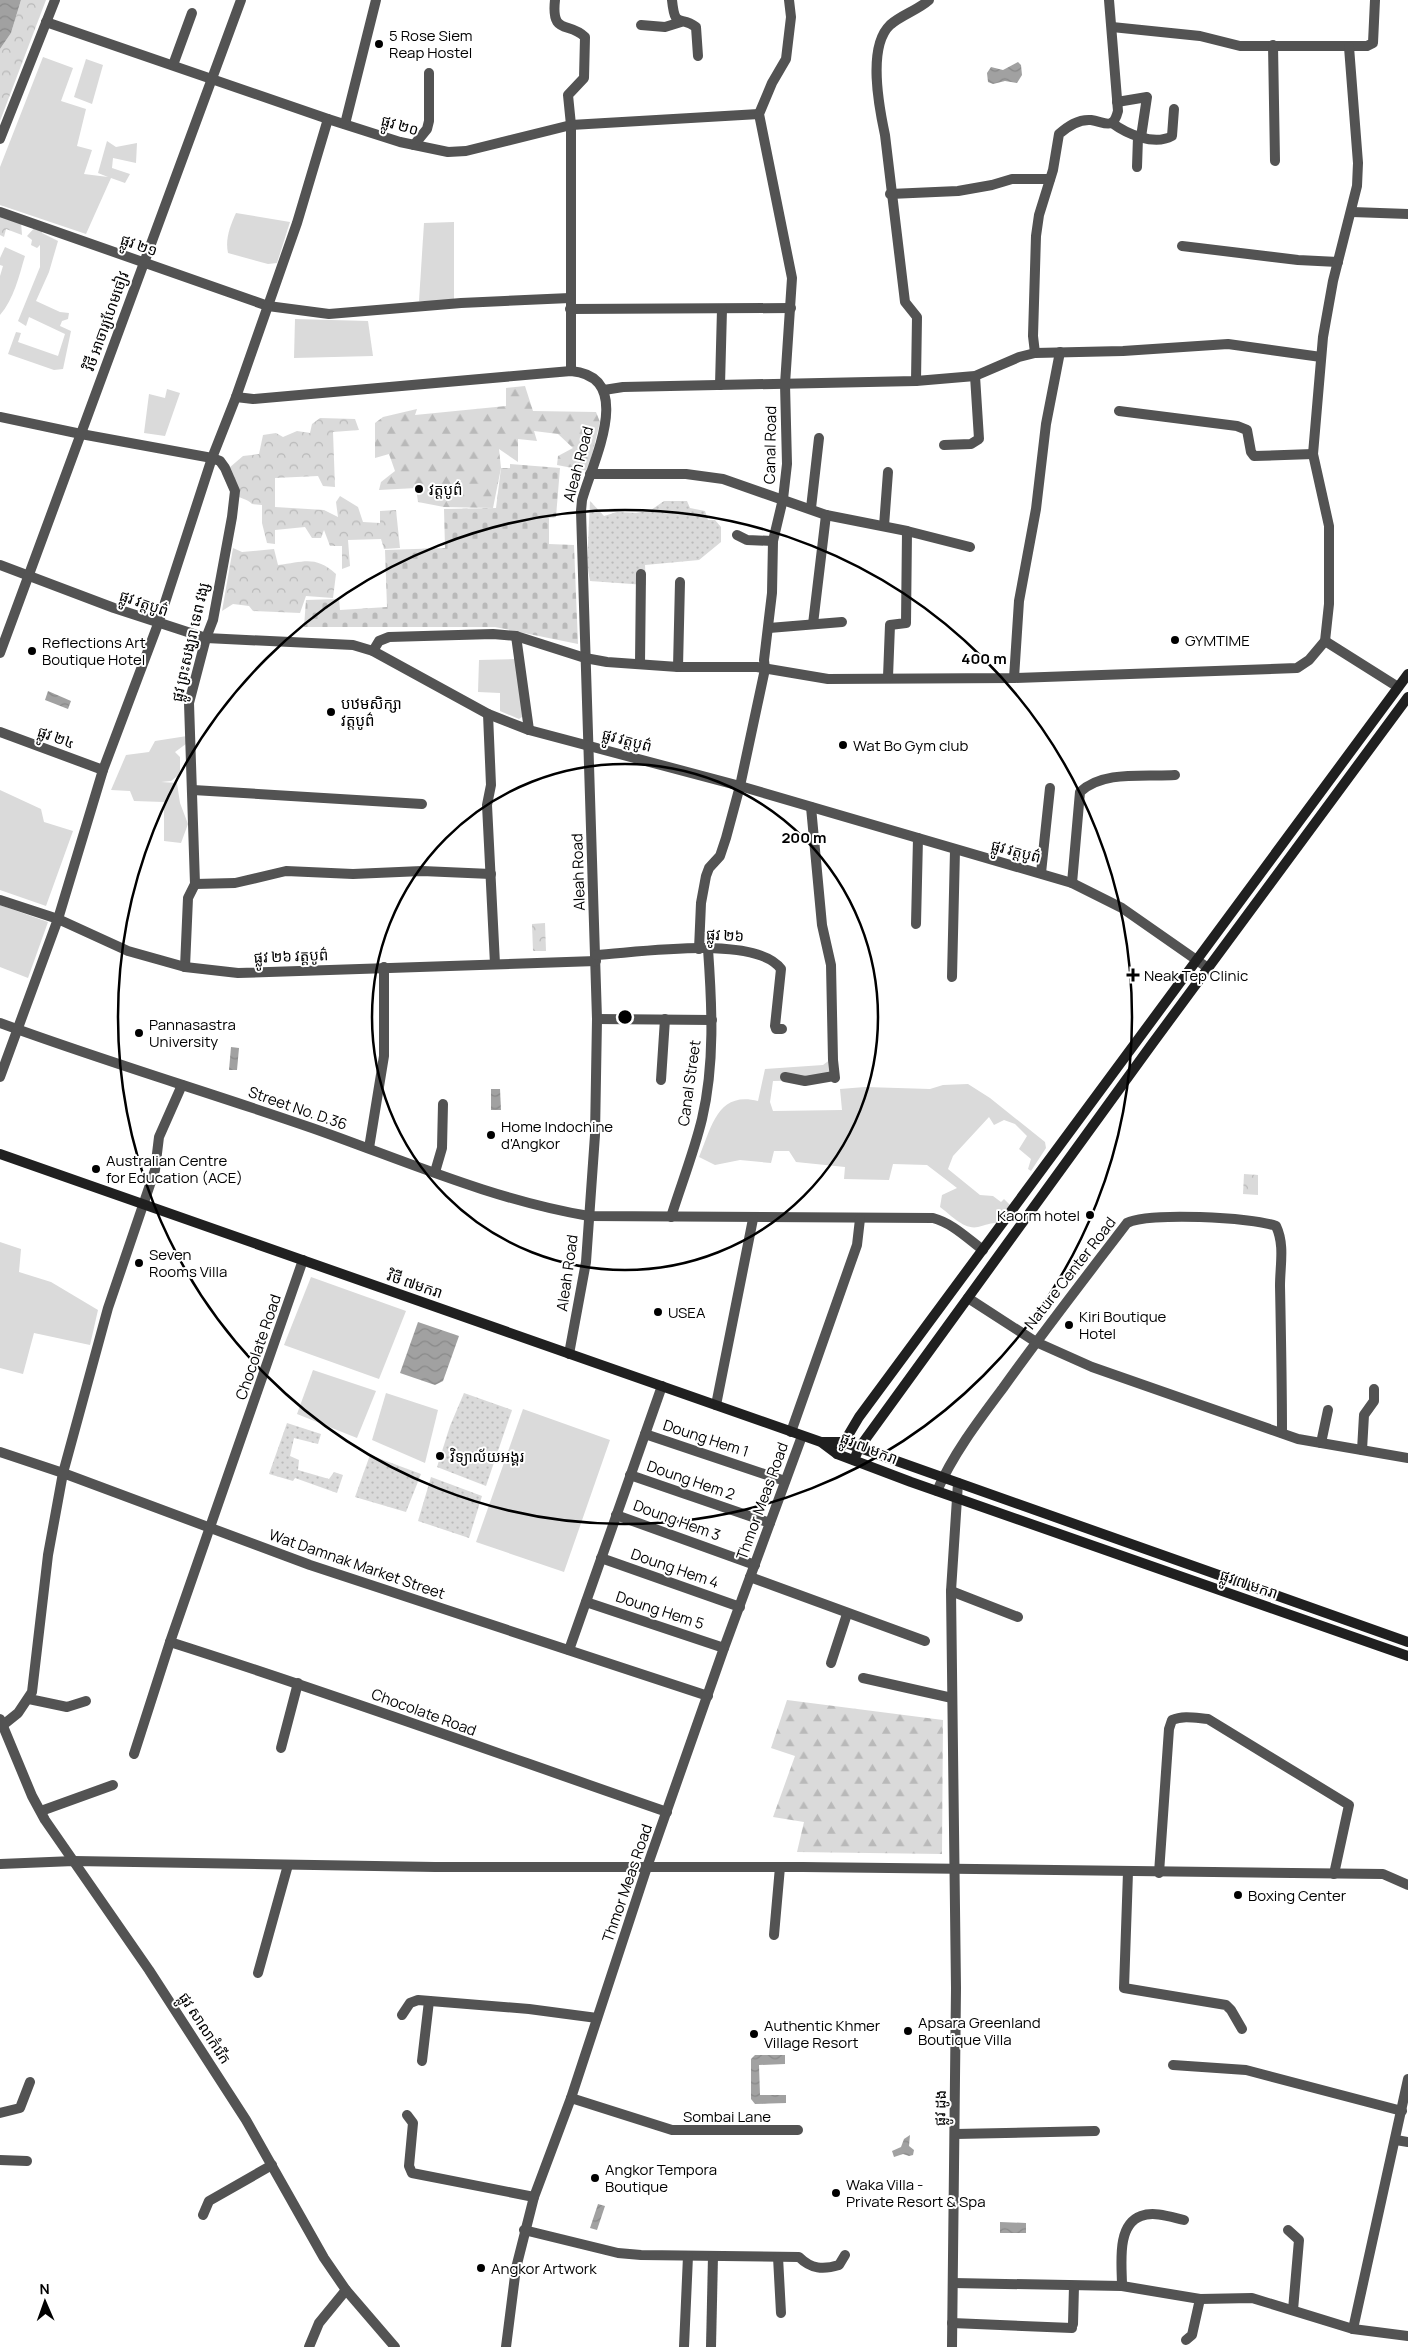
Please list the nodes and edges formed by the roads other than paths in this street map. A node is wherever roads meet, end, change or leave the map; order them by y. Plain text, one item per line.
1 (55, 0) edge
2 (241, 0) edge
3 (376, 0) edge
4 (555, 0) edge
5 (672, 0) edge
6 (789, 0) edge
7 (929, 0) edge
8 (1109, 0) edge
9 (1375, 0) edge
10 (192, 13) dead end
11 (46, 22) junction
12 (681, 22) junction
13 (641, 25) dead end
14 (1112, 27) junction
15 (1273, 45) junction
16 (1348, 47) junction
17 (698, 56) dead end
18 (173, 65) junction
19 (429, 73) dead end
20 (212, 79) junction
21 (1117, 102) junction
22 (1174, 109) dead end
23 (759, 114) junction
24 (328, 119) junction
25 (1112, 123) junction
26 (345, 124) junction
27 (571, 125) junction
28 (1140, 137) junction
29 (0, 139) edge
30 (414, 145) junction
31 (1276, 162) dead end
32 (1137, 167) dead end
33 (1050, 179) junction
34 (890, 194) junction
35 (0, 212) edge
36 (1352, 212) junction
37 (1408, 214) edge
38 (1182, 246) dead end
39 (1338, 262) junction
40 (144, 263) junction
41 (570, 304) junction
42 (268, 306) junction
43 (791, 308) junction
44 (722, 309) junction
45 (1060, 352) junction
46 (1035, 353) junction
47 (1321, 357) junction
48 (571, 371) junction
49 (976, 376) junction
50 (916, 380) junction
51 (786, 384) junction
52 (720, 385) junction
53 (604, 390) junction
54 (236, 397) junction
55 (1119, 411) dead end
56 (0, 418) edge
57 (81, 434) junction
58 (819, 438) dead end
59 (944, 445) dead end
60 (1313, 454) junction
61 (212, 458) junction
62 (888, 472) dead end
63 (590, 474) junction
64 (783, 499) junction
65 (811, 508) junction
66 (826, 515) junction
67 (884, 526) junction
68 (907, 530) junction
69 (737, 535) dead end
70 (773, 541) junction
71 (970, 547) dead end
72 (0, 565) edge
73 (641, 574) dead end
74 (29, 576) junction
75 (680, 582) dead end
76 (842, 622) dead end
77 (158, 624) junction
78 (813, 624) junction
79 (769, 628) junction
80 (516, 636) junction
81 (206, 638) junction
82 (1325, 641) junction
83 (1, 649) edge
84 (373, 651) junction
85 (585, 658) junction
86 (640, 664) junction
87 (678, 668) junction
88 (766, 668) junction
89 (1408, 674) edge
90 (888, 677) junction
91 (1014, 678) junction
92 (1398, 687) junction
93 (1408, 697) edge
94 (488, 714) junction
95 (529, 730) junction
96 (0, 732) edge
97 (588, 746) junction
98 (103, 770) junction
99 (1175, 776) dead end
100 (740, 786) junction
101 (1050, 788) dead end
102 (193, 790) junction
103 (422, 804) dead end
104 (811, 807) junction
105 (918, 838) junction
106 (956, 850) junction
107 (1041, 873) junction
108 (492, 874) junction
109 (1072, 883) junction
110 (195, 884) junction
111 (0, 900) edge
112 (58, 919) junction
113 (916, 924) dead end
114 (704, 949) junction
115 (596, 958) junction
116 (1197, 960) junction
117 (495, 964) junction
118 (186, 967) junction
119 (384, 967) junction
120 (1208, 968) junction
121 (952, 977) dead end
122 (597, 1019) junction
123 (665, 1019) junction
124 (712, 1020) junction
125 (0, 1023) edge
126 (16, 1029) junction
127 (782, 1030) dead end
128 (0, 1077) edge
129 (785, 1077) dead end
130 (661, 1080) dead end
131 (182, 1085) junction
132 (443, 1104) dead end
133 (369, 1148) junction
134 (0, 1154) edge
135 (435, 1172) junction
136 (144, 1204) junction
137 (589, 1216) junction
138 (671, 1217) junction
139 (753, 1219) junction
140 (860, 1219) junction
141 (982, 1250) junction
142 (303, 1260) junction
143 (968, 1298) junction
144 (1036, 1342) junction
145 (569, 1354) junction
146 (662, 1386) junction
147 (1374, 1389) dead end
148 (716, 1405) junction
149 (1328, 1410) dead end
150 (791, 1432) junction
151 (1282, 1433) junction
152 (644, 1434) junction
153 (802, 1436) junction
154 (821, 1442) junction
155 (843, 1442) junction
156 (1321, 1442) junction
157 (859, 1448) junction
158 (1362, 1450) junction
159 (0, 1452) edge
160 (837, 1454) junction
161 (1408, 1458) edge
162 (854, 1460) junction
163 (63, 1473) junction
164 (630, 1475) junction
165 (943, 1478) junction
166 (785, 1481) junction
167 (958, 1483) junction
168 (938, 1490) junction
169 (956, 1496) junction
170 (616, 1514) junction
171 (770, 1523) junction
172 (210, 1529) junction
173 (601, 1558) junction
174 (755, 1564) junction
175 (750, 1578) junction
176 (951, 1591) junction
177 (586, 1602) junction
178 (740, 1607) junction
179 (847, 1614) junction
180 (1018, 1617) dead end
181 (925, 1641) dead end
182 (170, 1642) junction
183 (1408, 1642) edge
184 (724, 1648) junction
185 (569, 1650) junction
186 (1408, 1656) edge
187 (831, 1664) dead end
188 (863, 1678) dead end
189 (298, 1683) junction
190 (708, 1696) junction
191 (952, 1698) junction
192 (29, 1700) junction
193 (86, 1701) dead end
194 (1, 1721) edge
195 (281, 1748) dead end
196 (134, 1754) dead end
197 (113, 1784) dead end
198 (41, 1812) junction
199 (668, 1812) junction
200 (74, 1861) junction
201 (0, 1864) edge
202 (288, 1865) junction
203 (647, 1867) junction
204 (780, 1867) junction
205 (954, 1869) junction
206 (1128, 1872) junction
207 (1159, 1873) junction
208 (1334, 1874) junction
209 (1408, 1885) edge
210 (774, 1935) dead end
211 (258, 1973) dead end
212 (429, 2001) junction
213 (402, 2015) dead end
214 (597, 2018) junction
215 (1242, 2029) dead end
216 (422, 2061) dead end
217 (1173, 2065) dead end
218 (1408, 2079) edge
219 (30, 2082) dead end
220 (578, 2100) junction
221 (1402, 2111) junction
222 (0, 2113) edge
223 (407, 2116) dead end
224 (798, 2130) dead end
225 (1095, 2131) dead end
226 (955, 2134) junction
227 (1396, 2140) junction
228 (1408, 2142) edge
229 (0, 2160) edge
230 (27, 2161) dead end
231 (272, 2165) junction
232 (534, 2197) junction
233 (203, 2215) dead end
234 (1184, 2220) dead end
235 (524, 2230) junction
236 (1288, 2230) dead end
237 (845, 2254) dead end
238 (688, 2256) junction
239 (712, 2256) junction
240 (778, 2257) junction
241 (953, 2283) junction
242 (1074, 2286) junction
243 (1122, 2286) junction
244 (346, 2290) junction
245 (1200, 2299) junction
246 (1293, 2310) junction
247 (781, 2312) dead end
248 (952, 2323) junction
249 (1353, 2329) junction
250 (1408, 2336) edge
251 (1186, 2340) dead end
252 (392, 2346) edge
253 (309, 2347) edge
254 (506, 2347) edge
255 (684, 2347) edge
256 (711, 2347) edge
257 (952, 2347) edge

1 - 11 street
2 - 20 street, វិថី អាចារ្យហែមចៀវ
3 - 26 street
4 - 27 street
5 - 12 street
6 - 23 street
7 - 34 street
8 - 14 street
9 - 16 street
10 - 18 street
11 - 18 street, ផ្លូវ ២០
11 - 29 street
12 - 13 street
12 - 17 street
14 - 15 street
14 - 21 street
15 - 16 street
15 - 31 street
16 - 36 street
18 - 20 street, ផ្លូវ ២០
19 - 30 street
20 - 24 street, ផ្លូវ ២០
20 - 40 street, វិថី អាចារ្យហែមចៀវ
21 - 25 street
21 - 28 street
22 - 28 street
23 - 27 street, ផ្លូវ ២០
23 - 43 street, Canal Road
24 - 26 street, ផ្លូវ ២០
24 - 42 street
25 - 28 street
25 - 33 street
26 - 30 street, ផ្លូវ ២០
27 - 30 street, ផ្លូវ ២០
27 - 41 street
28 - 32 street
33 - 34 street
33 - 46 street
34 - 50 street
35 - 40 street, ផ្លូវ ២១
36 - 37 street
36 - 39 street
38 - 39 street
39 - 47 street
40 - 42 street, ផ្លូវ ២១
40 - 57 street, វិថី អាចារ្យហែមចៀវ
41 - 42 street, ផ្លូវ ២១
41 - 44 street, ផ្លូវ ២១
41 - 48 street
42 - 54 street
43 - 44 street, ផ្លូវ ២១
43 - 51 street, Canal Road
44 - 52 street
45 - 46 street
45 - 47 street
45 - 91 street
46 - 49 street
47 - 60 street
48 - 53 street
48 - 54 street
49 - 50 street
49 - 59 street
50 - 51 street
51 - 52 street
51 - 64 street, Canal Road
52 - 53 street
53 - 63 street, Aleah Road
54 - 61 street
55 - 60 street
56 - 57 street
57 - 61 street
57 - 74 street, វិថី អាចារ្យហែមចៀវ
58 - 65 street
60 - 82 street
61 - 77 street
61 - 81 street, ផ្លូវ ព្រះសង្ឃរា ទេព វង្ស
62 - 67 street
63 - 64 street
63 - 85 street, Aleah Road
64 - 65 street
64 - 70 street, Canal Road
65 - 66 street
66 - 67 street
66 - 78 street
67 - 68 street
68 - 71 street
68 - 90 street
69 - 70 street
70 - 79 street, Canal Road
72 - 74 street, ផ្លូវ វត្តបូព៌
73 - 86 street
74 - 77 street, ផ្លូវ វត្តបូព៌
74 - 83 street, វិថី អាចារ្យហែមចៀវ
75 - 87 street
76 - 78 street
77 - 81 street, ផ្លូវ វត្តបូព៌
77 - 98 street
78 - 79 street
79 - 88 street, Canal Road
80 - 84 street
80 - 85 street
80 - 95 street
81 - 84 street, ផ្លូវ វត្តបូព៌
81 - 102 street, ផ្លូវ ព្រះសង្ឃរា ទេព វង្ស
82 - 91 street
82 - 92 street
84 - 94 street, ផ្លូវ វត្តបូព៌
85 - 86 street
85 - 97 street, Aleah Road
86 - 87 street
87 - 88 street
88 - 90 street
88 - 100 street, Canal Road
89 - 92 main road
90 - 91 street
92 - 116 main road
93 - 120 main road
94 - 95 street, ផ្លូវ វត្តបូព៌
94 - 108 street
95 - 97 street, ផ្លូវ វត្តបូព៌
96 - 98 street, ផ្លូវ ២៤
97 - 100 street, ផ្លូវ វត្តបូព៌
97 - 115 street, Aleah Road
98 - 112 street
99 - 109 street
100 - 104 street, ផ្លូវ វត្តបូព៌
100 - 114 street, Canal Road
101 - 107 street
102 - 103 street
102 - 110 street, ផ្លូវ ព្រះសង្ឃរា ទេព វង្ស
104 - 105 street, ផ្លូវ វត្តបូព៌
104 - 129 street
105 - 106 street, ផ្លូវ វត្តបូព៌
105 - 113 street
106 - 107 street, ផ្លូវ វត្តបូព៌
106 - 121 street
107 - 109 street, ផ្លូវ វត្តបូព៌
108 - 110 street
108 - 117 street
109 - 116 street, ផ្លូវ វត្តបូព៌
110 - 118 street, ផ្លូវ ព្រះសង្ឃរា ទេព វង្ស
111 - 112 street, ផ្លូវ ២៦ វត្តបូព៌
112 - 118 street, ផ្លូវ ២៦ វត្តបូព៌
112 - 126 street
114 - 115 street, ផ្លូវ ២៦
114 - 124 street, Canal Street
114 - 127 street, ផ្លូវ ២៦
115 - 117 street, ផ្លូវ ២៦ វត្តបូព៌
115 - 122 street, Aleah Road
116 - 120 street, ផ្លូវ វត្តបូព៌
116 - 141 main road
117 - 119 street, ផ្លូវ ២៦ វត្តបូព៌
118 - 119 street, ផ្លូវ ២៦ វត្តបូព៌
119 - 133 street
120 - 143 main road
122 - 123 street
122 - 137 street, Aleah Road
123 - 124 street
123 - 130 street
124 - 138 street, Canal Street
125 - 126 street, Street No. D.36
126 - 128 street
126 - 131 street, Street No. D.36
131 - 133 street, Street No. D.36
131 - 136 street
132 - 135 street
133 - 135 street, Street No. D.36
134 - 136 main road, វិថី ៧មករា
135 - 137 street, Street No. D.36
136 - 142 main road, វិថី ៧មករា
136 - 163 street
137 - 138 street, Street No. D.36
137 - 145 street, Aleah Road
138 - 139 street, Street No. D.36
139 - 140 street, Street No. D.36
139 - 148 street
140 - 141 street, Street No. D.36
140 - 150 street
141 - 155 main road
142 - 145 main road, វិថី ៧មករា
142 - 172 street, Chocolate Road
143 - 144 street
143 - 157 main road
144 - 151 street
144 - 151 street, Nature Center Road
144 - 165 street, Nature Center Road
145 - 146 main road, វិថី ៧មករា
146 - 148 main road, វិថី ៧មករា
146 - 152 street
147 - 158 street
148 - 150 main road, វិថី ៧មករា
149 - 156 street
150 - 153 main road, វិថី ៧មករា
151 - 156 street
152 - 164 street
152 - 166 street, Doung Hem 1
153 - 154 main road, វិថី ៧មករា
153 - 166 street, Thmor Meas Road
154 - 155 main road, ផ្លូវ ៧ មករា
154 - 160 main road, ផ្លូវ ៧ មករា
155 - 157 main road, ផ្លូវ ៧ មករា
155 - 160 main road
156 - 158 street
157 - 162 main road
157 - 165 main road, ផ្លូវ ៧ មករា
158 - 161 street
159 - 163 street, Wat Damnak Market Street
160 - 162 main road, ផ្លូវ ៧ មករា
162 - 168 main road, ផ្លូវ ៧ មករា
163 - 172 street, Wat Damnak Market Street
163 - 192 street
164 - 170 street
164 - 171 street, Doung Hem 2
165 - 167 main road, ផ្លូវ ៧ មករា
165 - 168 street, Nature Center Road
166 - 171 street, Thmor Meas Road
167 - 169 street, ផ្លូវ ដូង
167 - 183 main road, ផ្លូវ ៧ មករា
168 - 169 main road, ផ្លូវ ៧ មករា
169 - 176 street, ផ្លូវ ដូង
169 - 186 main road, ផ្លូវ ៧ មករា
170 - 173 street
170 - 174 street, Doung Hem 3
171 - 174 street, Thmor Meas Road
172 - 182 street, Chocolate Road
172 - 185 street, Wat Damnak Market Street
173 - 177 street
173 - 178 street, Doung Hem 4
174 - 175 street, Thmor Meas Road
175 - 178 street, Thmor Meas Road
175 - 179 street
176 - 180 street
176 - 191 street, ផ្លូវ ដូង
177 - 184 street, Doung Hem 5
177 - 185 street
178 - 184 street, Thmor Meas Road
179 - 181 street
179 - 187 street
182 - 189 street, Chocolate Road
182 - 196 street, Chocolate Road
184 - 190 street, Thmor Meas Road
185 - 190 street, Wat Damnak Market Street
188 - 191 street
189 - 195 street
189 - 199 street, Chocolate Road
190 - 199 street, Thmor Meas Road
191 - 205 street, ផ្លូវ ដូង
192 - 193 street
192 - 194 street
194 - 198 street, ផ្លូវ សាលាកំរើក
197 - 198 street
198 - 200 street, ផ្លូវ សាលាកំរើក
199 - 203 street, Thmor Meas Road
200 - 201 street
200 - 202 street
200 - 231 street, ផ្លូវ សាលាកំរើក
202 - 203 street
202 - 211 street
203 - 204 street
203 - 214 street, Thmor Meas Road
204 - 205 street
204 - 210 street
205 - 206 street
205 - 226 street, ផ្លូវ ដូង
206 - 207 street
206 - 215 street
207 - 208 street
207 - 208 street
208 - 209 street
212 - 213 street
212 - 214 street
212 - 216 street
214 - 220 street, Thmor Meas Road
217 - 221 street
218 - 221 street
219 - 222 street
220 - 224 street, Sombai Lane
220 - 232 street, Thmor Meas Road
221 - 227 street
223 - 232 street
225 - 226 street
226 - 241 street, ផ្លូវ ដូង
227 - 228 street
227 - 249 street
229 - 230 street
231 - 233 street
231 - 244 street, ផ្លូវ សាលាកំរើក
232 - 235 street, Thmor Meas Road
234 - 243 street
235 - 238 street
235 - 254 street, Thmor Meas Road
236 - 246 street
237 - 240 street
238 - 239 street
238 - 255 street
239 - 240 street
239 - 256 street
240 - 247 street
241 - 242 street
241 - 248 street, ផ្លូវ ដូង
242 - 243 street
242 - 248 street
243 - 245 street
244 - 252 street, ផ្លូវ សាលាកំរើក
244 - 253 street
245 - 246 street
245 - 251 street
246 - 249 street
248 - 257 street, ផ្លូវ ដូង
249 - 250 street

